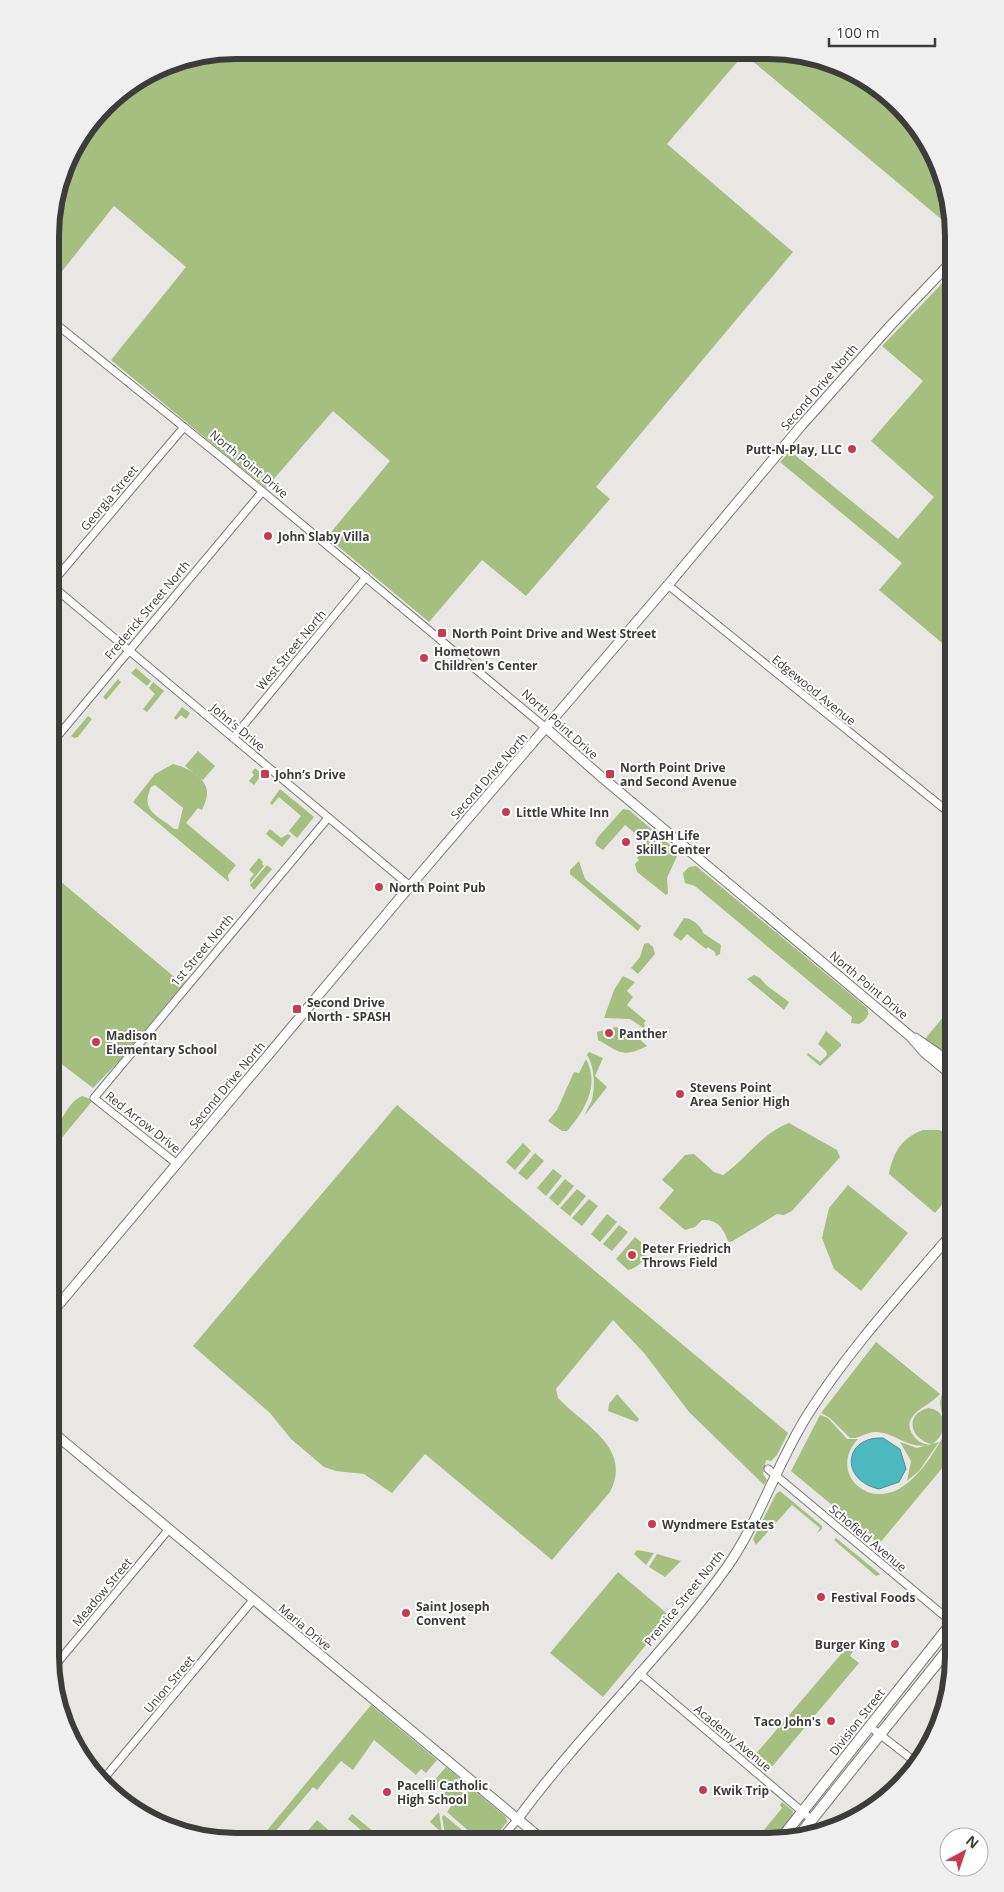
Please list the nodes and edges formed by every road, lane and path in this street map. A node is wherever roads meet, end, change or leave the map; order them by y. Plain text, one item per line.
1 (945, 269) edge
2 (59, 326) edge
3 (184, 427) junction
4 (262, 492) junction
5 (59, 575) edge
6 (366, 577) junction
7 (668, 585) junction
8 (59, 592) edge
9 (128, 650) junction
10 (546, 728) junction
11 (59, 734) edge
12 (233, 738) junction
13 (945, 809) edge
14 (328, 818) junction
15 (410, 886) junction
16 (910, 1036) junction
17 (945, 1058) edge
18 (945, 1070) edge
19 (94, 1098) joint
20 (177, 1164) junction
21 (945, 1242) edge
22 (59, 1304) edge
23 (59, 1437) edge
24 (768, 1469) dead end
25 (777, 1476) junction
26 (169, 1529) junction
27 (253, 1600) junction
28 (945, 1615) edge
29 (945, 1632) edge
30 (945, 1653) edge
31 (59, 1661) edge
32 (639, 1673) junction
33 (870, 1726) junction
34 (880, 1735) junction
35 (912, 1759) edge
36 (106, 1776) edge
37 (802, 1812) junction
38 (517, 1820) junction
39 (812, 1820) junction
40 (804, 1830) edge
41 (786, 1832) edge
42 (506, 1833) edge
43 (534, 1833) edge

1 - 7 street, Second Drive North
2 - 3 street, North Point Drive
3 - 4 street, North Point Drive
3 - 5 street, Georgia Street
4 - 6 street, North Point Drive
4 - 9 street, Frederick Street North
6 - 10 street, North Point Drive
6 - 12 street, West Street North
7 - 10 street, Second Drive North
7 - 13 street, Edgewood Avenue
8 - 9 street, John's Drive
9 - 11 street, Frederick Street North
9 - 12 street, John's Drive
10 - 15 street, Second Drive North
10 - 16 street, North Point Drive
12 - 14 street, John's Drive
14 - 15 street, John's Drive
14 - 19 street, 1st Street North
15 - 20 street, Second Drive North
16 - 17 street, North Point Drive
16 - 18 street, North Point Drive
19 - 20 street, Red Arrow Drive
20 - 22 street, Second Drive North
21 - 25 street, Prentice Street North
23 - 26 street, Maria Drive
24 - 25 street, Schofield Avenue
25 - 28 street, Schofield Avenue
25 - 32 street, Prentice Street North
26 - 27 street, Maria Drive
26 - 31 street, Meadow Street
27 - 36 street, Union Street
27 - 38 street, Maria Drive
29 - 33 main road, Division Street
30 - 34 main road, Division Street
32 - 37 street, Academy Avenue
32 - 38 street, Prentice Street North
33 - 34 street
33 - 37 main road, Division Street
34 - 35 street
34 - 39 main road, Division Street
37 - 39 street, Academy Avenue
37 - 41 main road, Division Street
38 - 42 street
38 - 43 street, Maria Drive
39 - 40 main road, Division Street

